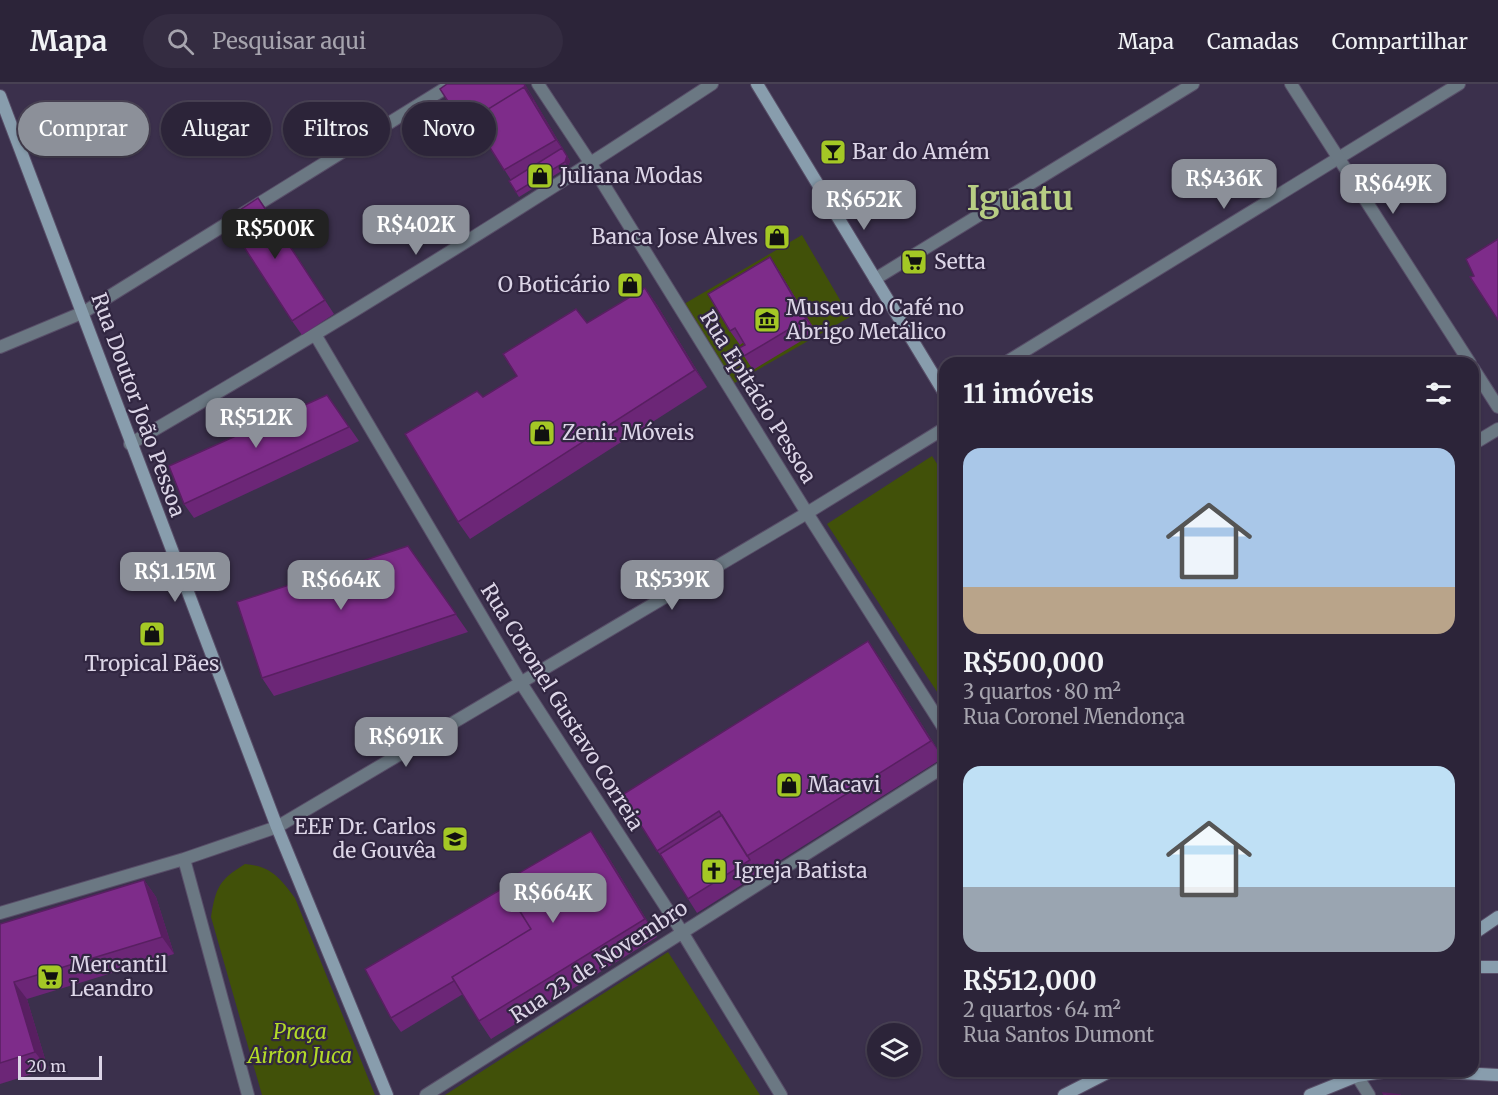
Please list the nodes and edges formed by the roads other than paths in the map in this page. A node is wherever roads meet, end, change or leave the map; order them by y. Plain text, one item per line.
1 (452, 84) edge
2 (538, 84) edge
3 (712, 84) edge
4 (757, 84) edge
5 (1193, 84) edge
6 (1291, 84) edge
7 (1460, 84) edge
8 (0, 96) edge
9 (1338, 158) junction
10 (591, 164) junction
11 (875, 279) junction
12 (84, 312) junction
13 (316, 336) junction
14 (0, 347) edge
15 (1015, 357) edge
16 (1466, 357) edge
17 (1479, 377) edge
18 (939, 384) edge
19 (1498, 407) edge
20 (1498, 429) edge
21 (939, 432) edge
22 (1479, 440) edge
23 (130, 444) junction
24 (807, 513) junction
25 (521, 683) junction
26 (939, 721) edge
27 (939, 770) edge
28 (277, 827) junction
29 (184, 859) junction
30 (0, 913) edge
31 (1498, 917) edge
32 (1479, 929) edge
33 (682, 932) junction
34 (1479, 967) edge
35 (1498, 968) edge
36 (1479, 1074) edge
37 (1498, 1075) edge
38 (1099, 1077) edge
39 (1355, 1077) edge
40 (1358, 1077) edge
41 (248, 1095) edge
42 (387, 1095) edge
43 (426, 1095) edge
44 (781, 1095) edge
45 (1064, 1095) edge
46 (1310, 1095) edge
47 (1369, 1095) edge

1 - 12 street
2 - 10 street, Rua Epitácio Pessoa
3 - 10 street
4 - 11 main road
5 - 11 street
6 - 9 street
7 - 9 street
8 - 12 main road, Rua Doutor João Pessoa
9 - 15 street
9 - 16 street
10 - 13 street
10 - 24 street, Rua Epitácio Pessoa
11 - 18 main road
12 - 14 street
12 - 23 main road, Rua Doutor João Pessoa
13 - 23 street
13 - 25 street, Rua Coronel Gustavo Correia
17 - 19 street
20 - 22 street
21 - 24 street
23 - 28 main road, Rua Doutor João Pessoa
24 - 25 street
24 - 26 street, Rua Epitácio Pessoa
25 - 28 street
25 - 33 street, Rua Coronel Gustavo Correia
27 - 33 street, Rua 23 de Novembro
28 - 29 street
28 - 42 main road, Rua Doutor João Pessoa
29 - 30 street
29 - 41 street
31 - 32 main road
33 - 43 street, Rua 23 de Novembro
33 - 44 street, Rua Coronel Gustavo Correia
34 - 35 main road
36 - 37 main road
38 - 45 main road
39 - 46 main road
40 - 47 street

